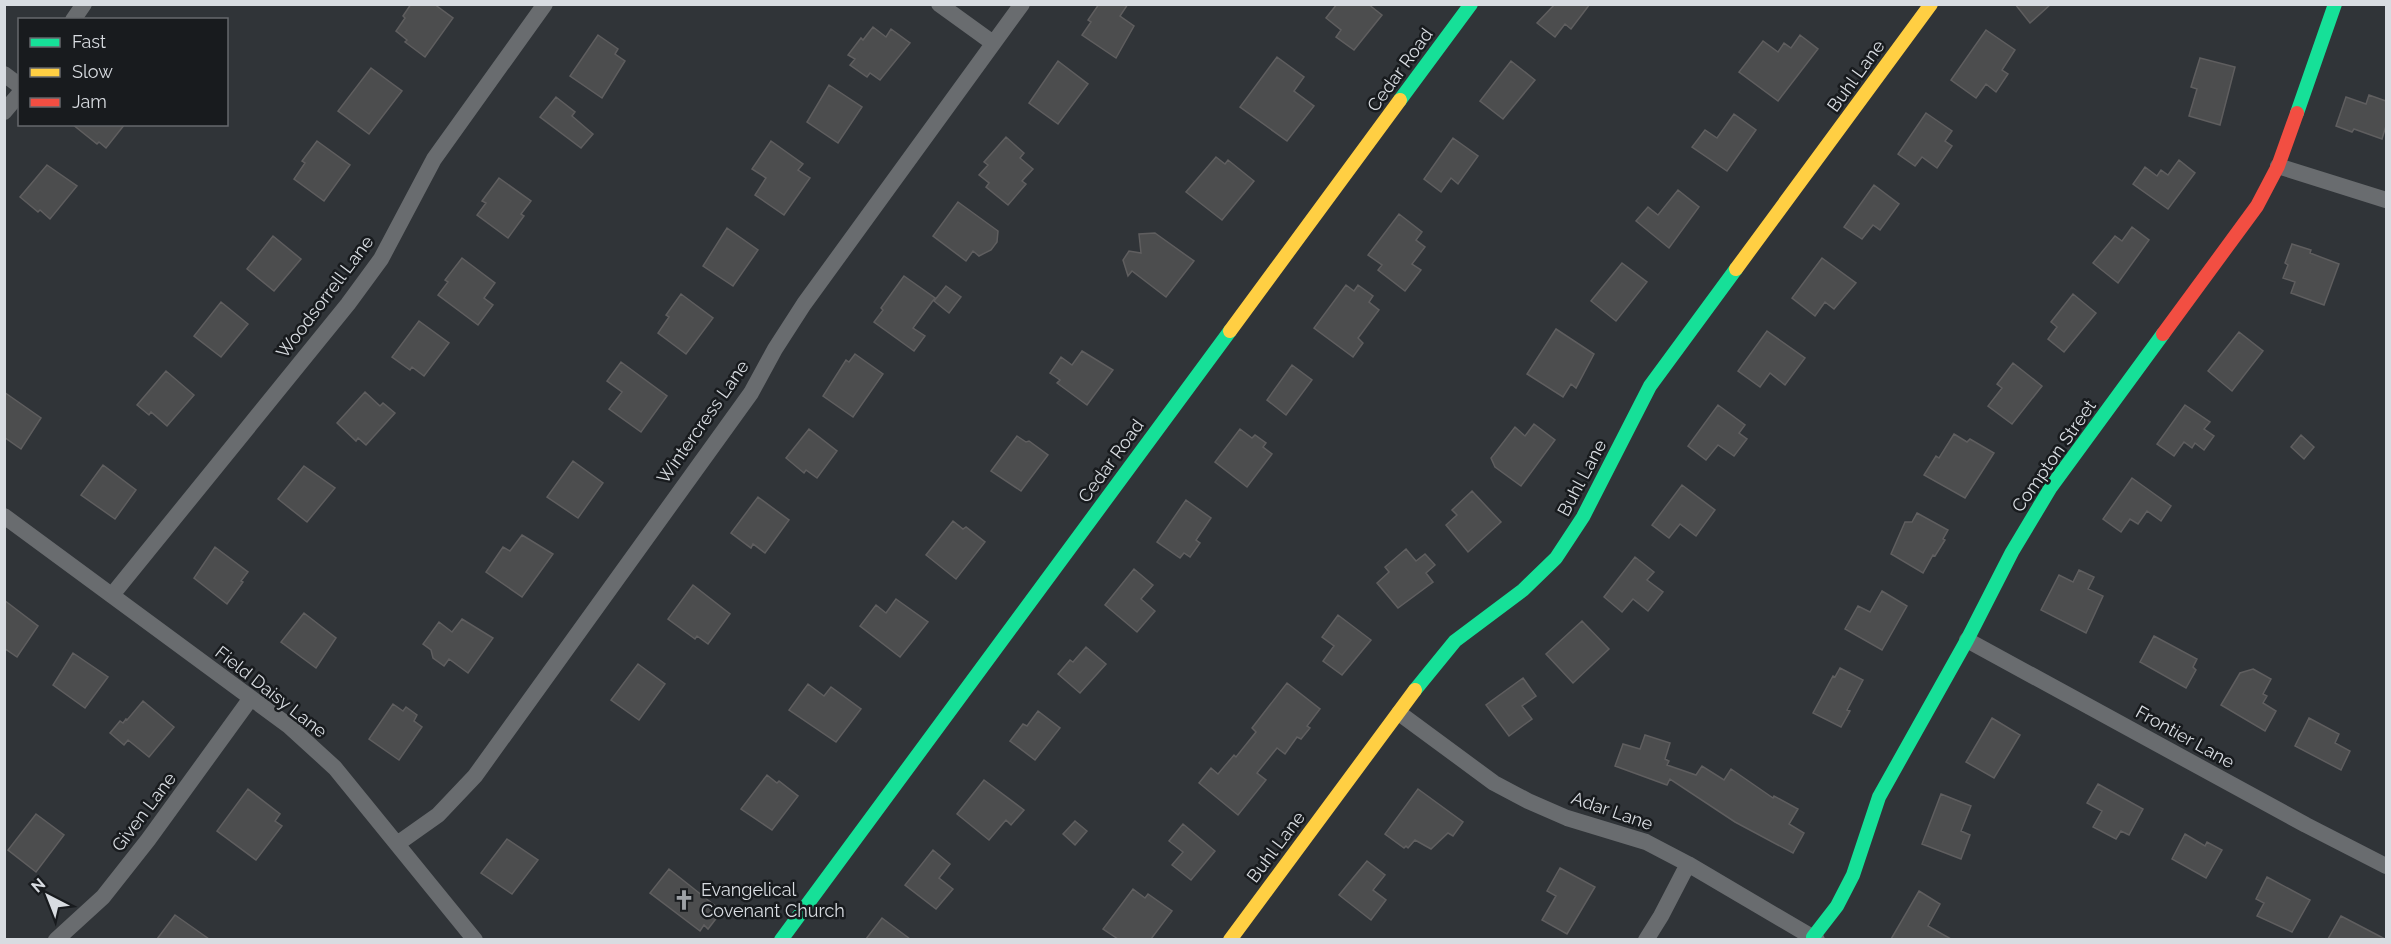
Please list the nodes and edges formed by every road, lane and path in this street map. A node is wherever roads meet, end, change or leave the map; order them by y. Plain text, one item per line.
1 (84, 4) edge
2 (545, 4) edge
3 (939, 4) edge
4 (1022, 4) edge
5 (1471, 4) edge
6 (1931, 4) edge
7 (2335, 4) edge
8 (74, 18) edge
9 (993, 44) junction
10 (4, 74) edge
11 (18, 84) edge
12 (18, 95) edge
13 (4, 112) edge
14 (2278, 166) junction
15 (2386, 200) edge
16 (4, 516) edge
17 (112, 595) junction
18 (1967, 640) junction
19 (250, 698) junction
20 (1399, 713) junction
21 (397, 844) junction
22 (1688, 864) junction
23 (2386, 866) edge
24 (1815, 938) edge
25 (56, 939) edge
26 (475, 939) edge
27 (781, 939) edge
28 (1230, 939) edge
29 (1646, 939) edge

1 - 8 street
2 - 17 street, Woodsorrell Lane
3 - 9 street
4 - 9 street, Wintercress Lane
5 - 27 street, Cedar Road
6 - 20 street, Buhl Lane
7 - 14 street, Compton Street
9 - 21 street, Wintercress Lane
10 - 11 street
12 - 13 street
14 - 15 street
14 - 18 street, Compton Street
16 - 17 street, Field Daisy Lane
17 - 19 street, Field Daisy Lane
18 - 23 street, Frontier Lane
18 - 24 street, Compton Street
19 - 21 street, Field Daisy Lane
19 - 25 street, Given Lane
20 - 22 street, Adar Lane
20 - 28 street, Buhl Lane
21 - 26 street, Field Daisy Lane
22 - 24 street, Adar Lane
22 - 29 street

